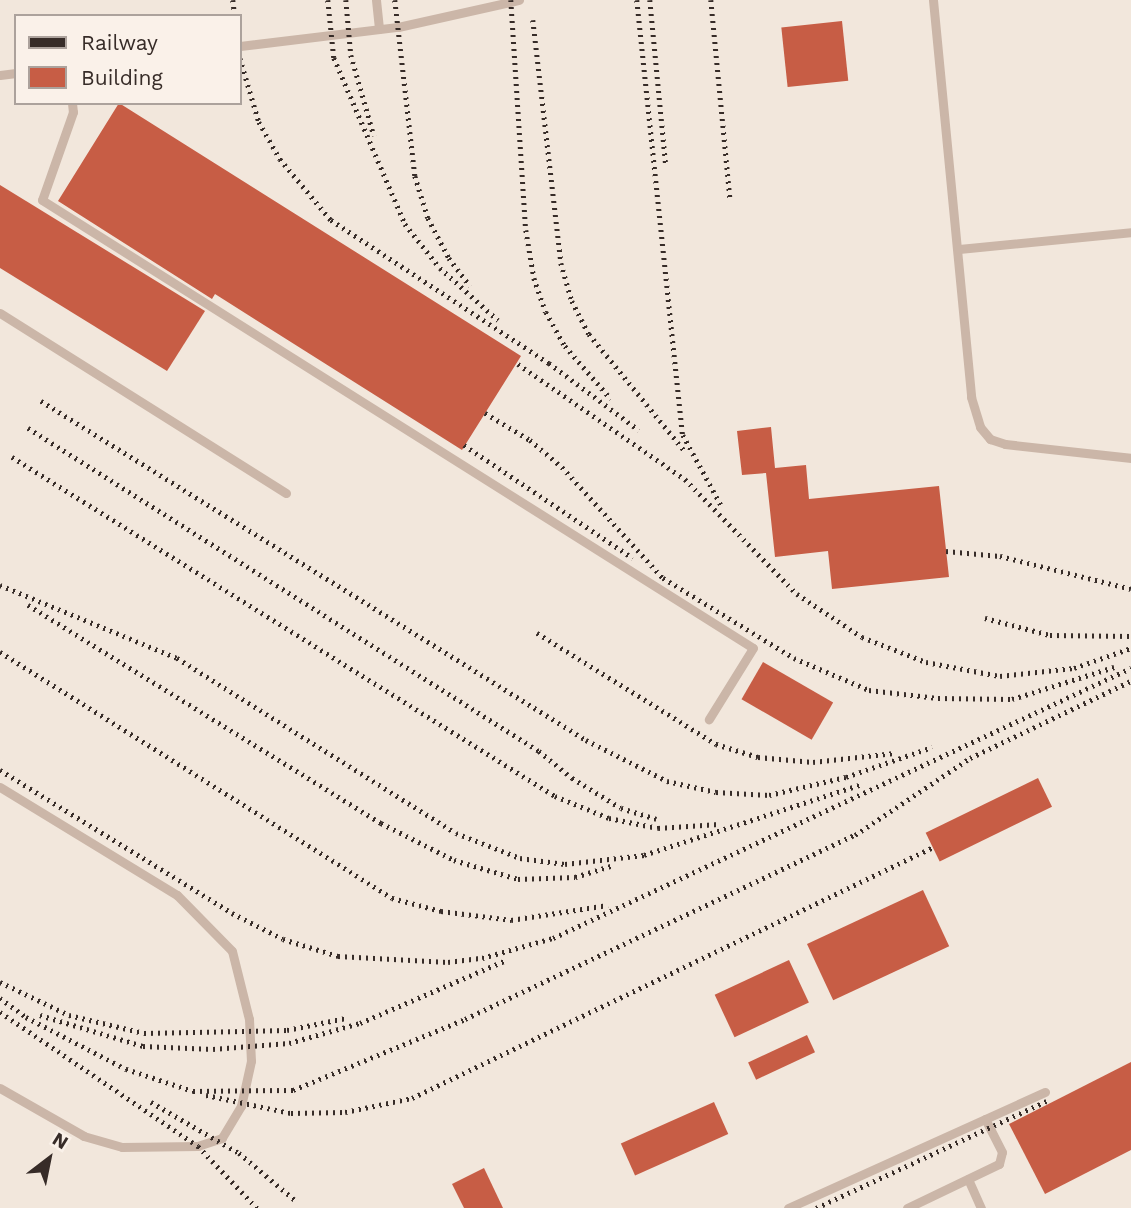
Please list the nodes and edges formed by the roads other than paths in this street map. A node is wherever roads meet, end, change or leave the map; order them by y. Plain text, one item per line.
1 (376, 0) edge
2 (519, 0) edge
3 (933, 0) edge
4 (379, 29) junction
5 (242, 47) edge
6 (72, 105) edge
7 (1131, 232) edge
8 (959, 249) junction
9 (0, 313) edge
10 (1131, 458) edge
11 (286, 493) dead end
12 (709, 719) dead end
13 (0, 787) edge
14 (0, 1088) edge
15 (1045, 1092) dead end
16 (985, 1119) junction
17 (968, 1179) junction
18 (788, 1208) edge
19 (907, 1208) edge
20 (981, 1208) edge

1 - 4 lane
2 - 4 lane
3 - 8 lane
4 - 5 lane
6 - 12 lane
7 - 8 lane
8 - 10 lane
9 - 11 lane
13 - 14 lane
15 - 16 lane
16 - 17 lane
16 - 18 lane
17 - 19 lane
17 - 20 lane

